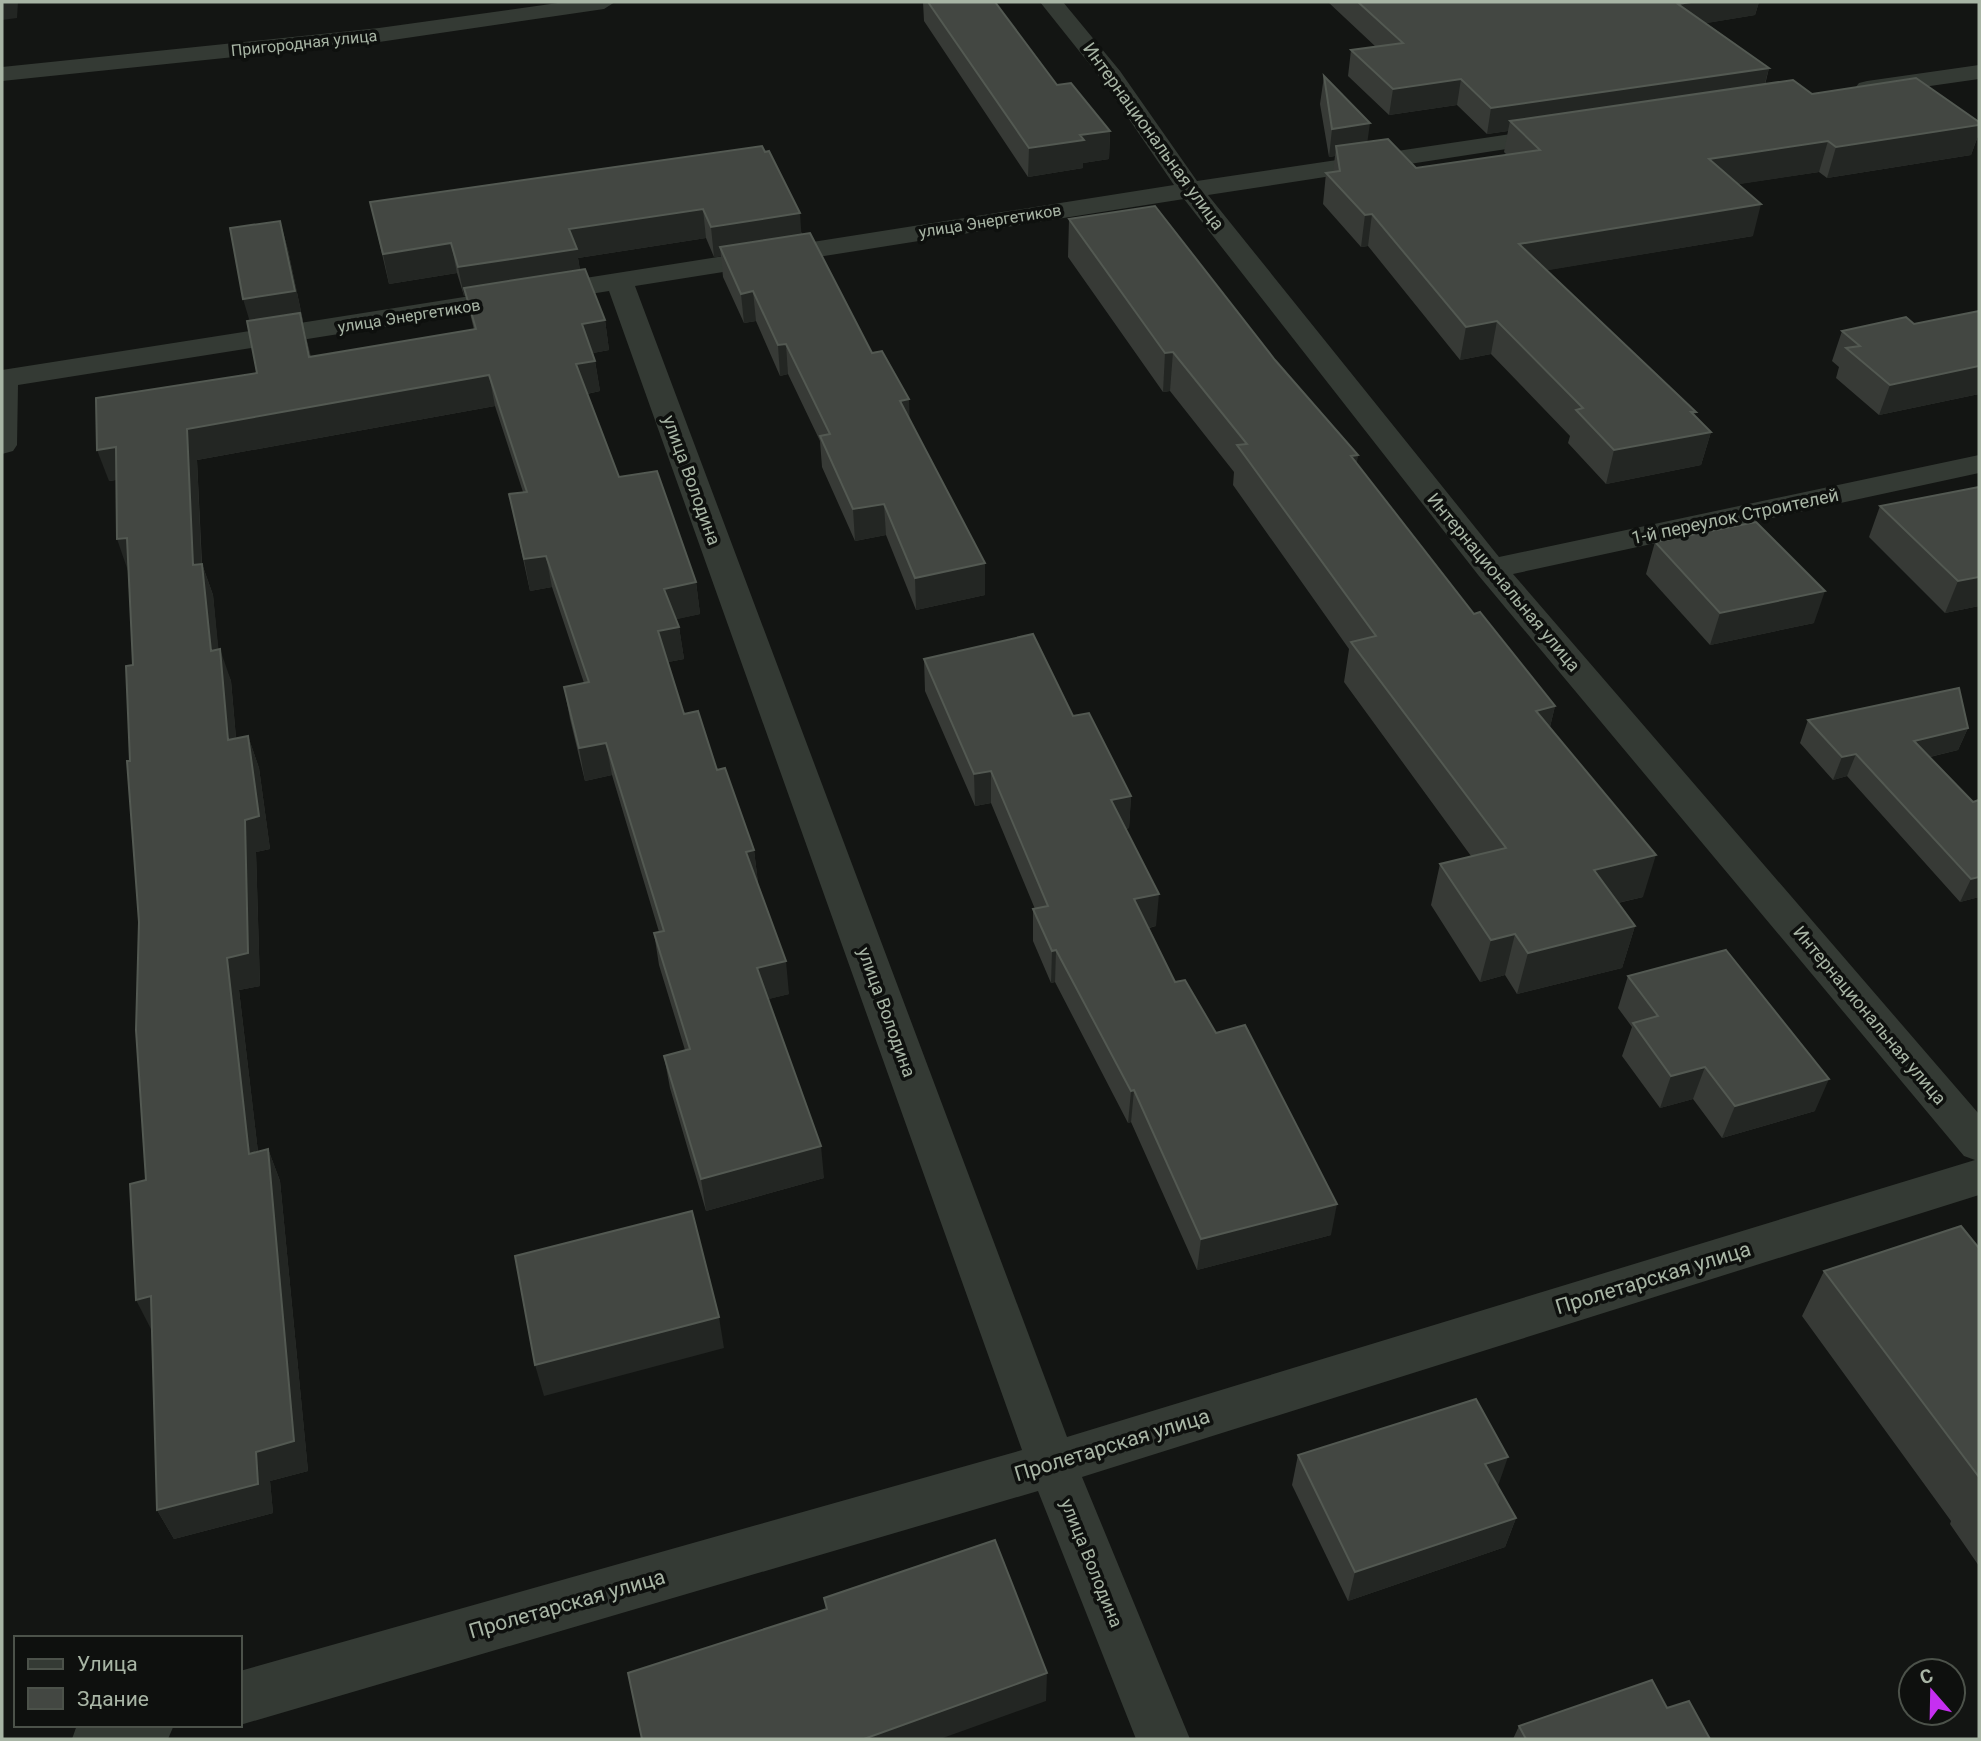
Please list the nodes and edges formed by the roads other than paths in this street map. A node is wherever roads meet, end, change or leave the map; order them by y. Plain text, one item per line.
1 (604, 2) edge
2 (1051, 2) edge
3 (1979, 72) edge
4 (2, 74) edge
5 (1843, 92) edge
6 (1584, 130) edge
7 (1189, 188) junction
8 (620, 283) junction
9 (2, 379) edge
10 (2, 445) edge
11 (1979, 464) edge
12 (1491, 569) junction
13 (1979, 1144) edge
14 (1979, 1177) edge
15 (1052, 1464) junction
16 (242, 1698) edge
17 (140, 1727) edge
18 (99, 1739) edge
19 (1163, 1739) edge

1 - 4 street, Пригородная улица
2 - 7 street, Интернациональная улица
3 - 5 street
6 - 7 street, улица Энергетиков
7 - 8 street, улица Энергетиков
7 - 12 street, Интернациональная улица
8 - 9 street, улица Энергетиков
8 - 15 street, улица Володина
9 - 10 street
11 - 12 street, 1-й переулок Строителей
12 - 13 street, Интернациональная улица
14 - 15 street, Пролетарская улица
15 - 16 street, Пролетарская улица
15 - 19 street, улица Володина
17 - 18 street

